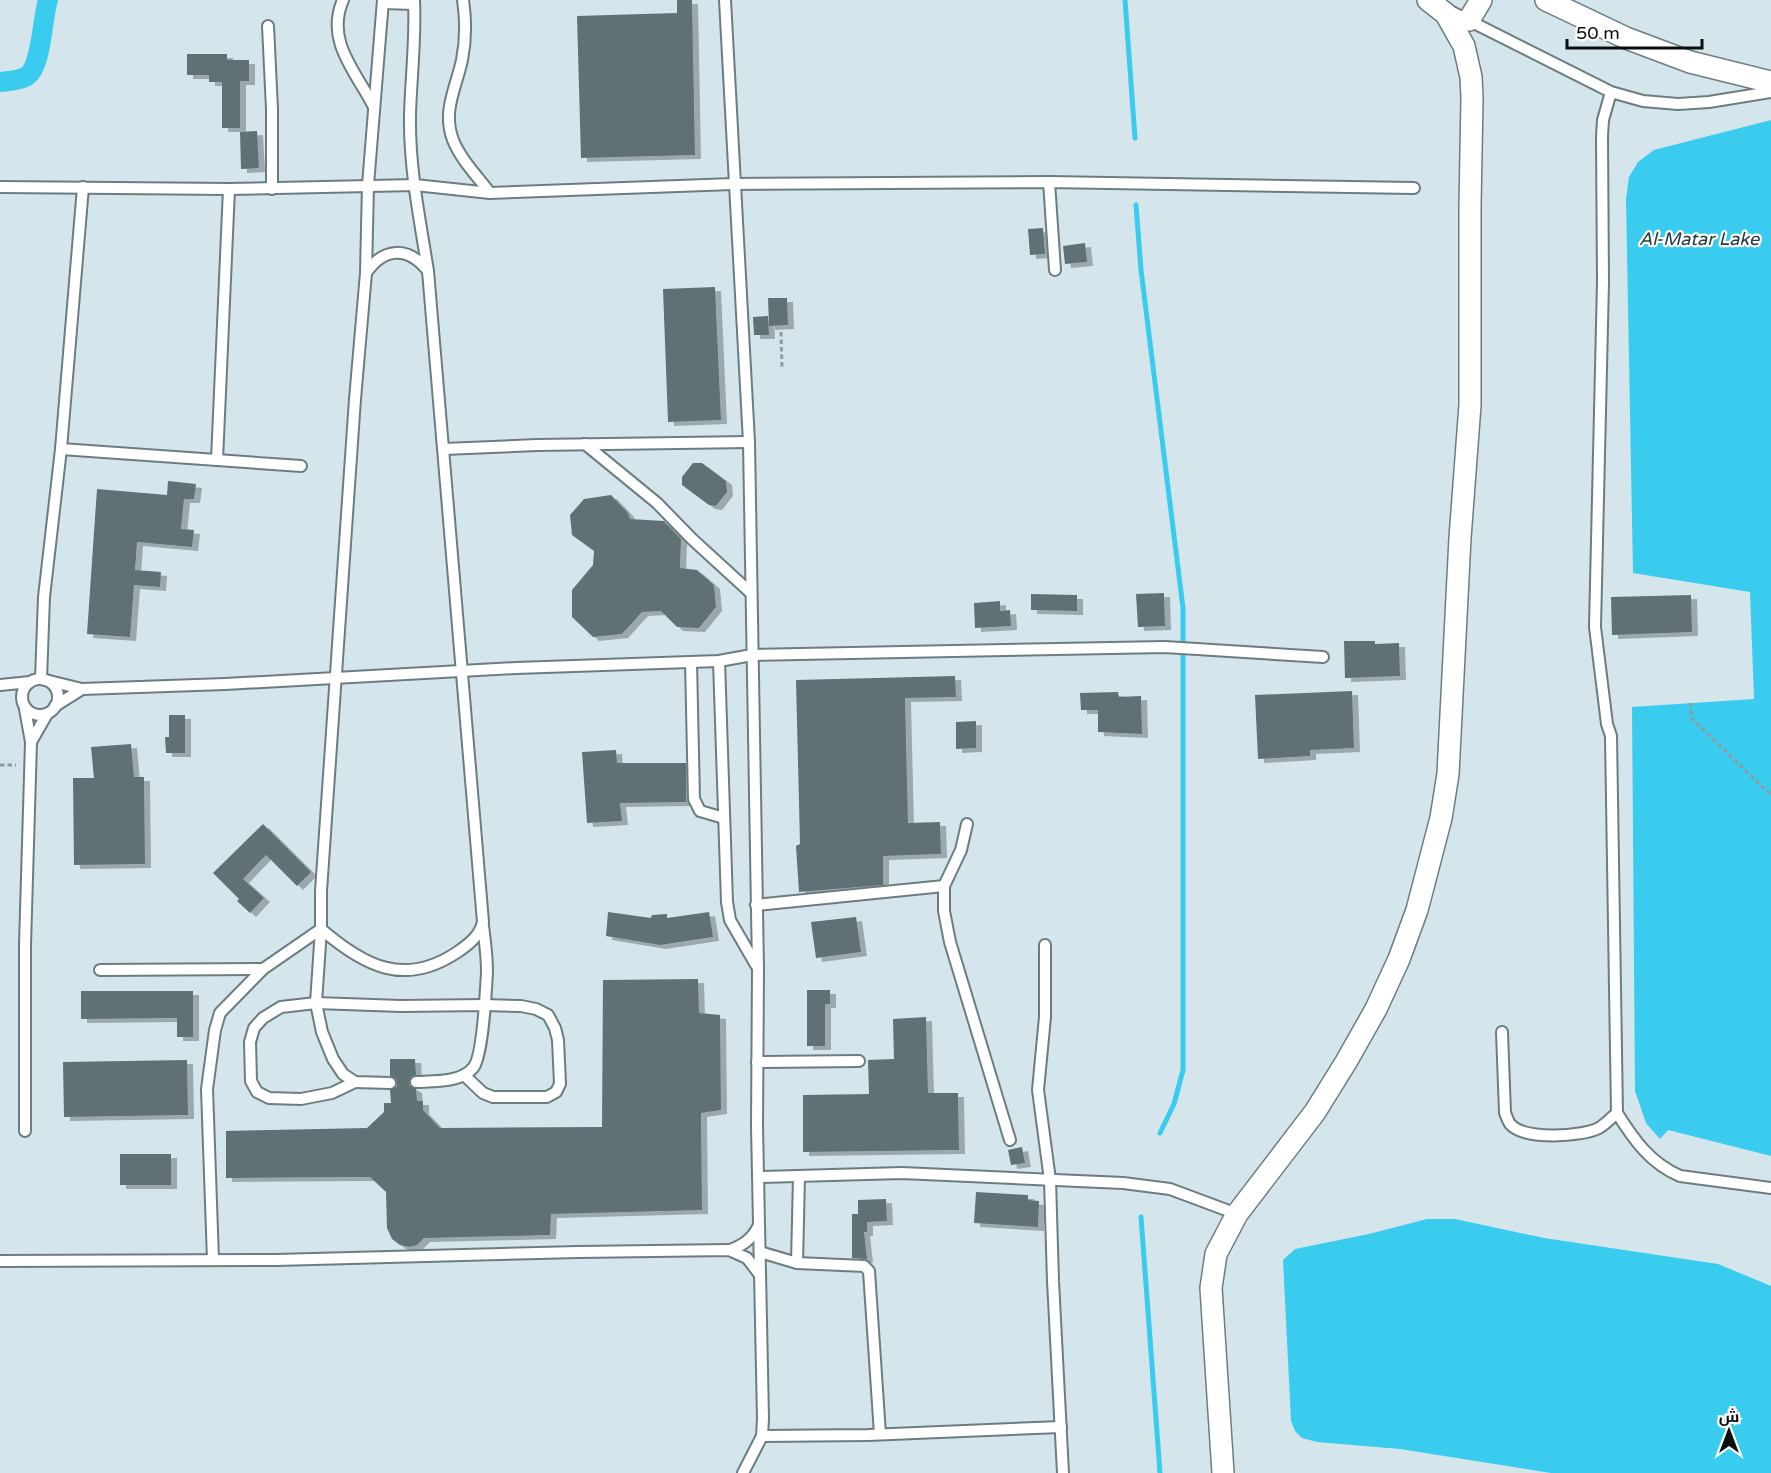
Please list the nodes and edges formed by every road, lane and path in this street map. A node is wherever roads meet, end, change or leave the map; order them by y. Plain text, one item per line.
1 (343, 0) edge
2 (463, 0) edge
3 (725, 0) edge
4 (1481, 0) edge
5 (1546, 0) edge
6 (383, 1) edge
7 (1430, 1) edge
8 (414, 2) edge
9 (1469, 20) junction
10 (268, 26) dead end
11 (1771, 82) edge
12 (1611, 92) junction
13 (1771, 92) edge
14 (374, 108) junction
15 (1049, 182) junction
16 (733, 184) junction
17 (368, 185) junction
18 (415, 185) junction
19 (0, 187) edge
20 (82, 187) junction
21 (1414, 188) dead end
22 (229, 189) junction
23 (272, 189) junction
24 (490, 193) junction
25 (1055, 270) dead end
26 (428, 271) junction
27 (366, 273) junction
28 (781, 332) dead end
29 (782, 367) dead end
30 (748, 442) junction
31 (585, 444) junction
32 (61, 449) junction
33 (444, 449) junction
34 (217, 460) junction
35 (301, 466) dead end
36 (751, 593) junction
37 (752, 656) junction
38 (1323, 657) dead end
39 (719, 661) junction
40 (691, 662) junction
41 (463, 671) junction
42 (336, 677) junction
43 (36, 680) junction
44 (2, 685) edge
45 (82, 689) junction
46 (21, 697) junction
47 (1691, 703) dead end
48 (26, 709) junction
49 (51, 710) junction
50 (31, 742) junction
51 (1771, 795) edge
52 (724, 818) junction
53 (967, 824) dead end
54 (944, 886) junction
55 (756, 905) junction
56 (483, 922) junction
57 (321, 929) junction
58 (1045, 945) dead end
59 (758, 968) junction
60 (263, 969) junction
61 (100, 970) dead end
62 (316, 1003) junction
63 (484, 1005) junction
64 (1502, 1032) dead end
65 (859, 1061) dead end
66 (757, 1062) junction
67 (464, 1075) junction
68 (355, 1083) junction
69 (390, 1083) dead end
70 (416, 1083) dead end
71 (1617, 1113) junction
72 (25, 1131) dead end
73 (1011, 1140) dead end
74 (799, 1176) junction
75 (758, 1178) junction
76 (1050, 1180) junction
77 (1771, 1188) edge
78 (1237, 1214) junction
79 (759, 1226) junction
80 (729, 1250) junction
81 (760, 1252) junction
82 (213, 1260) junction
83 (0, 1261) edge
84 (797, 1263) junction
85 (760, 1275) junction
86 (1061, 1428) junction
87 (880, 1434) junction
88 (762, 1436) junction
89 (742, 1473) edge
90 (1063, 1473) edge
91 (1223, 1473) edge

1 - 14 lane
2 - 24 lane
3 - 16 lane
4 - 9 street
5 - 11 street
6 - 8 lane
6 - 14 lane
7 - 9 lane
7 - 78 street
8 - 18 lane
9 - 12 lane
10 - 23 lane
12 - 13 lane
12 - 71 lane
14 - 17 lane
15 - 16 lane
15 - 21 lane
15 - 25 lane
16 - 24 lane
16 - 30 lane
17 - 18 lane
17 - 23 lane
17 - 27 lane
18 - 24 lane
18 - 26 lane
19 - 20 lane
20 - 22 lane
20 - 32 lane
22 - 23 lane
22 - 34 lane
26 - 27 lane
26 - 33 lane
27 - 42 lane
28 - 29 path
30 - 31 lane
30 - 36 lane
31 - 33 lane
31 - 36 lane
32 - 34 lane
32 - 43 lane
33 - 41 lane
34 - 35 lane
36 - 37 lane
37 - 38 lane
37 - 39 lane
37 - 55 lane
39 - 40 lane
39 - 52 lane
40 - 41 lane
40 - 52 lane
41 - 42 lane
41 - 56 lane
42 - 45 lane
42 - 57 lane
43 - 44 lane
43 - 45 lane
43 - 46 lane
43 - 49 lane
44 - 46 lane
45 - 49 lane
46 - 48 lane
47 - 51 path
48 - 49 lane
48 - 50 lane
49 - 50 lane
50 - 72 lane
52 - 59 lane
53 - 54 lane
54 - 55 lane
54 - 73 lane
55 - 59 lane
56 - 57 lane
56 - 63 lane
57 - 60 lane
57 - 62 lane
58 - 76 lane
59 - 66 lane
60 - 61 lane
60 - 82 lane
62 - 63 lane
62 - 68 lane
62 - 68 lane
63 - 67 lane
63 - 67 lane
64 - 71 lane
65 - 66 lane
66 - 75 lane
67 - 70 lane
68 - 69 lane
71 - 77 lane
74 - 75 lane
74 - 76 lane
74 - 84 lane
75 - 79 lane
76 - 78 lane
76 - 86 lane
78 - 91 street
79 - 80 lane
79 - 81 lane
80 - 82 lane
80 - 85 lane
81 - 84 lane
81 - 85 lane
82 - 83 lane
84 - 87 lane
85 - 88 lane
86 - 87 lane
86 - 90 lane
87 - 88 lane
88 - 89 lane

